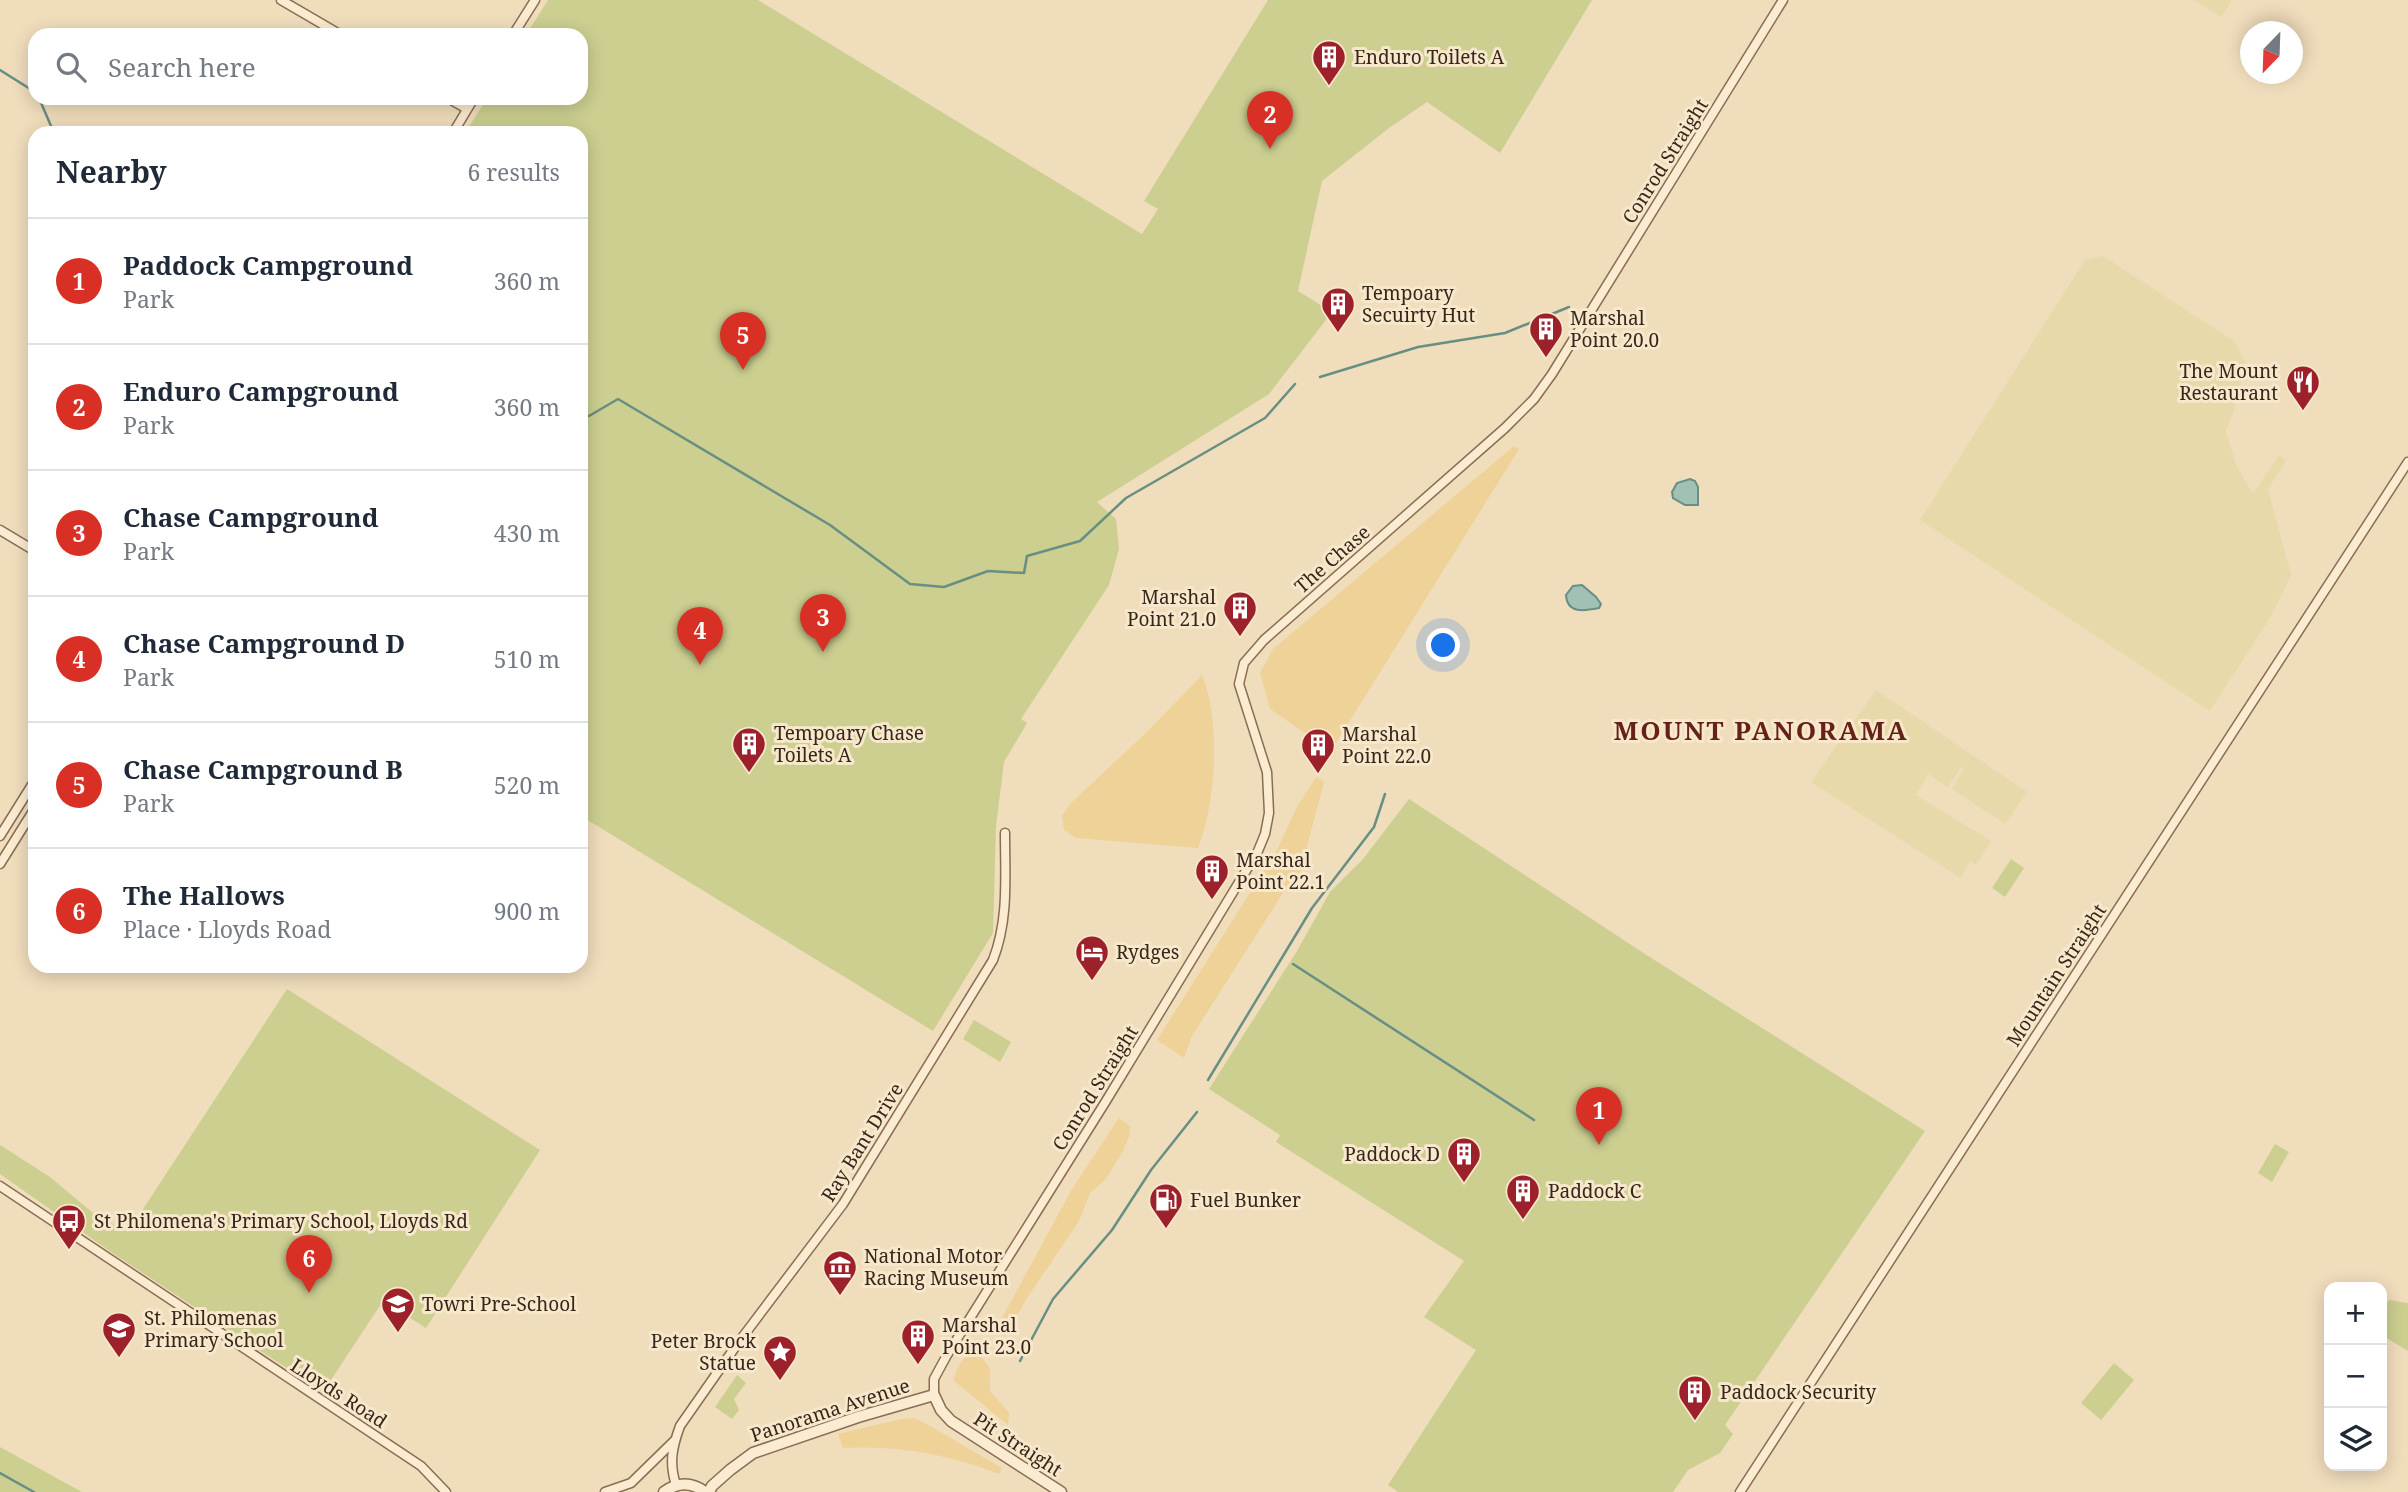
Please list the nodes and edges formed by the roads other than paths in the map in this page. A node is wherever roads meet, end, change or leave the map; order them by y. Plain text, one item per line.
1 (281, 0) edge
2 (535, 0) edge
3 (1783, 0) edge
4 (329, 28) edge
5 (517, 28) edge
6 (460, 105) edge
7 (470, 105) edge
8 (467, 109) junction
9 (457, 126) edge
10 (1574, 339) joint
11 (2408, 462) edge
12 (0, 530) edge
13 (28, 547) edge
14 (28, 791) edge
15 (28, 819) edge
16 (1005, 833) dead end
17 (0, 836) edge
18 (1258, 850) joint
19 (0, 864) edge
20 (0, 1186) edge
21 (934, 1395) junction
22 (675, 1440) junction
23 (676, 1485) junction
24 (446, 1492) edge
25 (605, 1492) edge
26 (664, 1492) edge
27 (707, 1492) edge
28 (1061, 1492) edge
29 (1740, 1492) edge

1 - 4 street
2 - 5 street
3 - 10 street, Conrod Straight
6 - 8 street
7 - 8 street
8 - 9 street
10 - 18 street, The Chase
11 - 29 street, Mountain Straight
12 - 13 street
14 - 17 street
15 - 19 street
16 - 22 street, Ray Bant Drive
18 - 21 street, Conrod Straight
20 - 24 street, Lloyds Road
21 - 27 street, Panorama Avenue
21 - 28 street, Pit Straight
22 - 23 street, Ray Bant Drive
22 - 25 street, Ray Bant Drive
23 - 26 street
23 - 27 street

